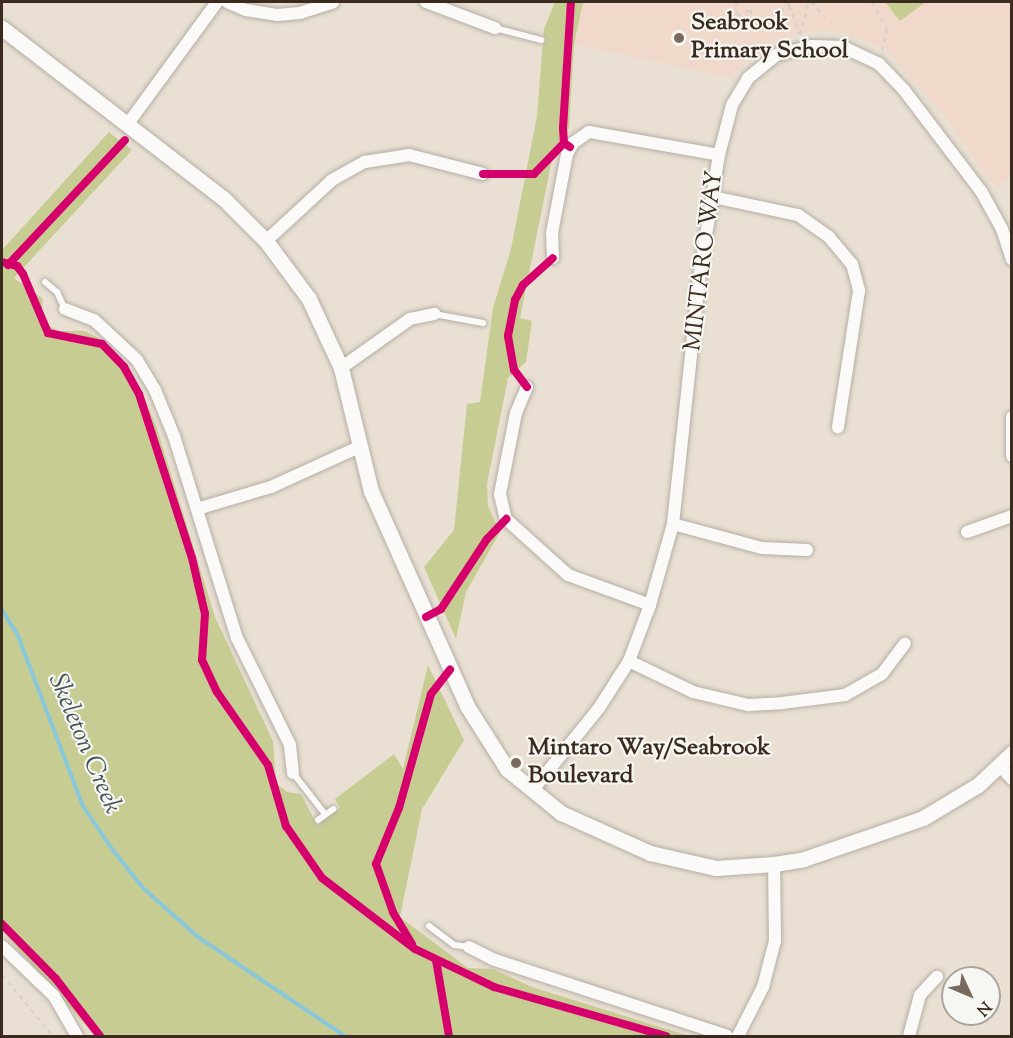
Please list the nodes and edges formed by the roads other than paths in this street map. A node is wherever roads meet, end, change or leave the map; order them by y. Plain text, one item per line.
1 (217, 2) edge
2 (227, 2) edge
3 (333, 2) edge
4 (426, 2) edge
5 (2, 28) edge
6 (495, 28) joint
7 (541, 40) dead end
8 (127, 125) junction
9 (719, 155) junction
10 (483, 174) dead end
11 (713, 197) junction
12 (266, 241) junction
13 (553, 258) dead end
14 (1011, 259) edge
15 (45, 282) dead end
16 (65, 309) joint
17 (434, 314) joint
18 (483, 323) dead end
19 (341, 368) junction
20 (527, 387) dead end
21 (1011, 417) edge
22 (838, 428) dead end
23 (361, 446) junction
24 (1011, 456) edge
25 (197, 509) junction
26 (1011, 516) edge
27 (673, 524) junction
28 (967, 532) dead end
29 (807, 550) dead end
30 (650, 605) junction
31 (905, 644) dead end
32 (628, 661) junction
33 (1011, 753) edge
34 (1000, 766) junction
35 (293, 773) joint
36 (1011, 779) edge
37 (532, 791) junction
38 (333, 809) dead end
39 (325, 814) junction
40 (318, 820) dead end
41 (774, 864) junction
42 (429, 926) dead end
43 (2, 947) edge
44 (470, 947) joint
45 (937, 976) dead end
46 (76, 1036) edge
47 (727, 1036) edge
48 (738, 1036) edge
49 (909, 1036) edge

1 - 8 street
2 - 3 street
4 - 6 street
5 - 8 street
6 - 7 lane
8 - 12 street
9 - 11 street, MINTARO WAY
9 - 13 street
9 - 14 street, MINTARO WAY
10 - 12 street
11 - 22 street
11 - 27 street, MINTARO WAY
12 - 19 street
15 - 16 lane
16 - 25 street
17 - 18 lane
17 - 19 street
19 - 23 street
20 - 30 street
21 - 24 street
23 - 25 street
23 - 37 street
25 - 35 street
26 - 28 street
27 - 29 street
27 - 30 street, MINTARO WAY
30 - 32 street, MINTARO WAY
31 - 32 street
32 - 37 street, MINTARO WAY
33 - 34 street
34 - 36 street
34 - 41 street
35 - 39 lane
37 - 41 street
38 - 39 lane
39 - 40 lane
41 - 48 street
42 - 44 lane
43 - 46 street
44 - 47 street
45 - 49 street

